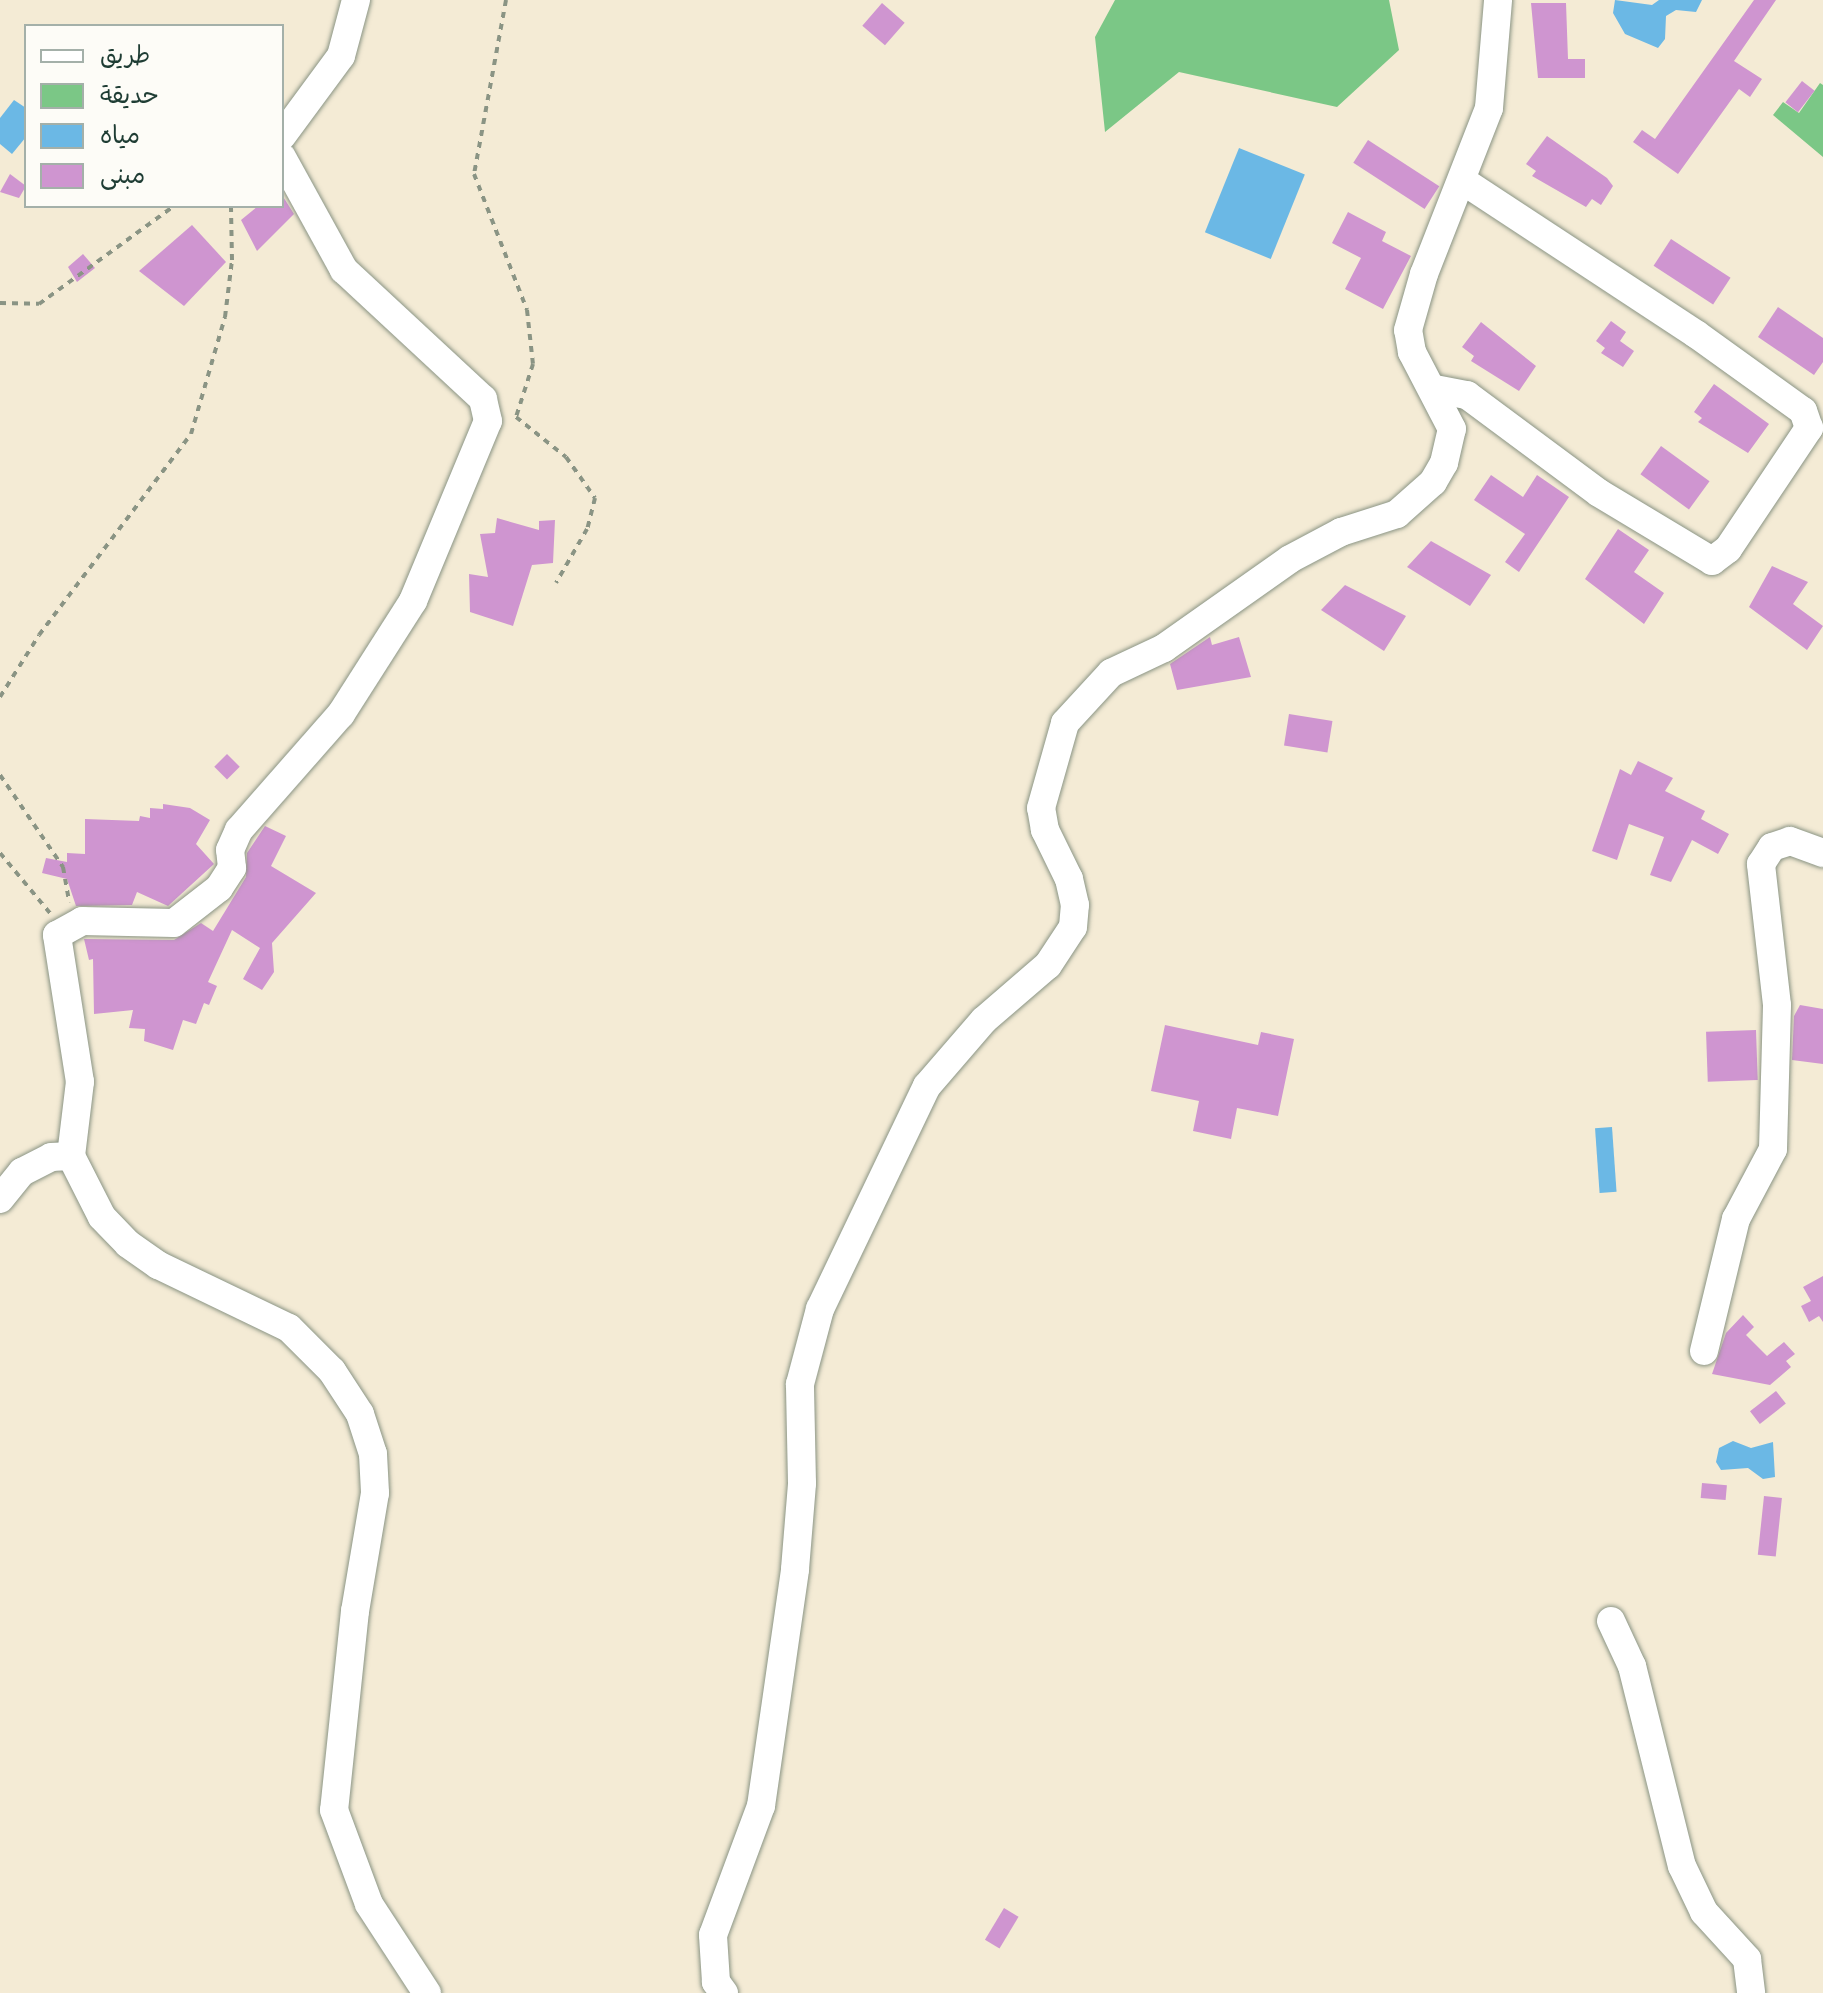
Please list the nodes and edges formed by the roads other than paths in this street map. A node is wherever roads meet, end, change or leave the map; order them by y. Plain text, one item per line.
1 (356, 0) edge
2 (1498, 0) edge
3 (284, 133) edge
4 (284, 161) edge
5 (1463, 181) junction
6 (1435, 389) junction
7 (1823, 853) edge
8 (71, 1156) junction
9 (0, 1199) edge
10 (1704, 1351) dead end
11 (1611, 1621) dead end
12 (427, 1993) edge
13 (724, 1993) edge
14 (1751, 1993) edge

1 - 3 street
2 - 5 street
4 - 8 street
5 - 6 street
5 - 6 street
6 - 13 street
7 - 10 street
8 - 9 street
8 - 12 street
11 - 14 street

